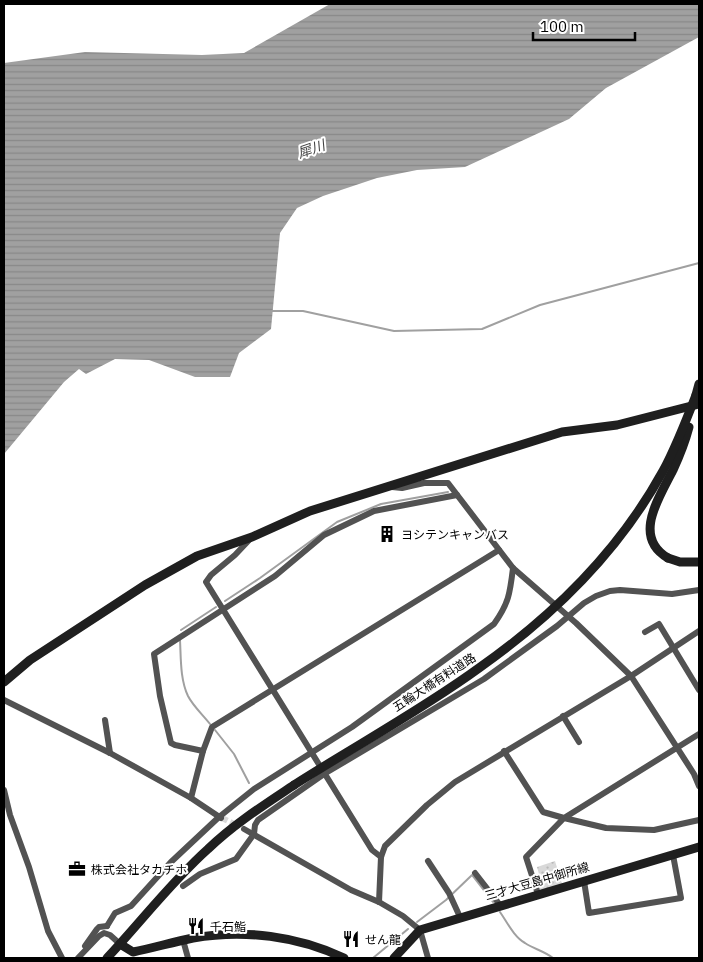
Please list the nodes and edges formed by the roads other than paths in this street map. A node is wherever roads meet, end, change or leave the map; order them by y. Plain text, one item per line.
1 (699, 384) edge
2 (698, 400) edge
3 (387, 486) junction
4 (457, 495) junction
5 (252, 537) junction
6 (499, 550) junction
7 (699, 562) edge
8 (513, 568) junction
9 (699, 590) edge
10 (223, 609) junction
11 (568, 616) junction
12 (699, 631) edge
13 (645, 632) dead end
14 (674, 648) junction
15 (631, 676) junction
16 (4, 682) edge
17 (272, 690) junction
18 (699, 690) edge
19 (4, 700) edge
20 (563, 716) junction
21 (104, 720) dead end
22 (699, 734) edge
23 (580, 742) dead end
24 (677, 747) junction
25 (203, 751) junction
26 (310, 752) junction
27 (504, 752) junction
28 (110, 753) junction
29 (324, 774) junction
30 (699, 786) edge
31 (4, 790) edge
32 (191, 798) junction
33 (221, 818) junction
34 (564, 818) junction
35 (699, 820) edge
36 (244, 829) tunnel mouth
37 (254, 834) junction
38 (699, 847) edge
39 (673, 855) junction
40 (381, 857) junction
41 (428, 861) dead end
42 (475, 873) dead end
43 (584, 881) junction
44 (183, 886) dead end
45 (538, 894) junction
46 (379, 902) junction
47 (500, 905) junction
48 (460, 917) junction
49 (107, 926) junction
50 (420, 930) junction
51 (183, 940) junction
52 (120, 944) junction
53 (79, 957) edge
54 (62, 958) edge
55 (107, 958) edge
56 (188, 958) edge
57 (344, 958) edge
58 (394, 958) edge
59 (428, 958) edge

1 - 2 main road, 五輪大橋有料道路
2 - 3 main road
2 - 7 main road, bridge
2 - 52 main road, 五輪大橋有料道路, bridge
3 - 4 street
3 - 5 main road
4 - 6 street
4 - 10 street
5 - 10 street
5 - 16 main road
6 - 8 street
6 - 17 street
8 - 11 street
8 - 26 street
9 - 11 street
10 - 17 street
10 - 25 street
11 - 15 street
11 - 29 street
12 - 14 street
13 - 14 street
14 - 15 street
14 - 18 street
15 - 20 street
15 - 24 street
17 - 25 street
17 - 26 street
19 - 28 street
20 - 23 street
20 - 27 street
21 - 28 street
22 - 24 street
24 - 30 street
24 - 34 street
25 - 32 street
26 - 29 street
26 - 33 street
27 - 34 street
27 - 40 street
28 - 32 street
29 - 37 street
29 - 40 street
31 - 54 street
32 - 33 street
33 - 49 street
34 - 35 street
34 - 45 street
36 - 37 street
37 - 44 street
37 - 46 street
38 - 39 main road, 三才大豆島中御所線
39 - 43 main road, 三才大豆島中御所線
39 - 43 street
40 - 46 street
41 - 48 street
42 - 47 street
43 - 45 main road, 三才大豆島中御所線
45 - 47 main road, 三才大豆島中御所線
46 - 50 street
47 - 48 main road, 三才大豆島中御所線
48 - 50 main road, 三才大豆島中御所線
49 - 52 street
49 - 53 street
50 - 58 main road, 三才大豆島中御所線
50 - 59 street
51 - 52 main road
51 - 56 street
51 - 57 main road
52 - 53 street
52 - 55 main road

